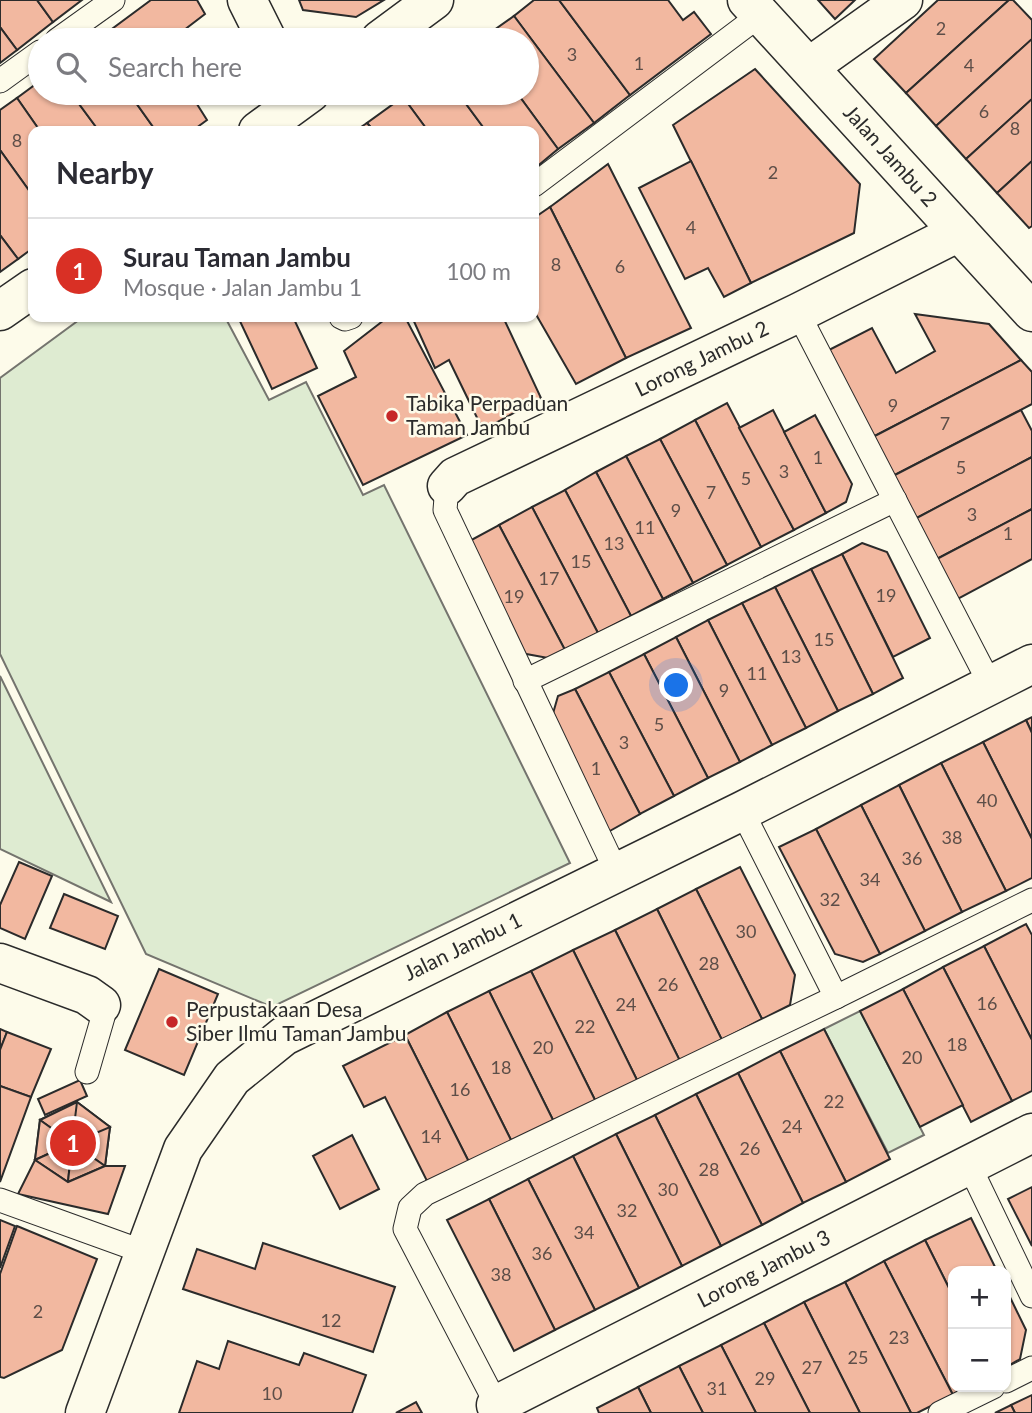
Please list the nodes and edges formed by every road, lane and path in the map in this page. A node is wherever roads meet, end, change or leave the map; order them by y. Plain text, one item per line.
1 (113, 0) edge
2 (247, 0) edge
3 (434, 0) edge
4 (903, 0) edge
5 (753, 8) edge
6 (74, 28) edge
7 (261, 28) edge
8 (396, 28) edge
9 (28, 61) edge
10 (809, 67) junction
11 (0, 81) edge
12 (289, 105) edge
13 (264, 126) edge
14 (539, 181) edge
15 (959, 232) junction
16 (28, 292) edge
17 (0, 312) edge
18 (1032, 312) edge
19 (798, 313) junction
20 (447, 486) joint
21 (895, 500) junction
22 (1032, 664) edge
23 (526, 681) junction
24 (990, 684) junction
25 (742, 811) junction
26 (616, 871) junction
27 (1032, 900) edge
28 (0, 963) edge
29 (836, 997) junction
30 (101, 1005) joint
31 (87, 1072) dead end
32 (1032, 1133) edge
33 (969, 1165) junction
34 (0, 1200) edge
35 (144, 1252) junction
36 (1032, 1296) edge
37 (1032, 1368) edge
38 (1011, 1378) edge
39 (983, 1392) edge
40 (498, 1409) edge
41 (85, 1413) edge
42 (940, 1413) edge

1 - 6 lane
2 - 7 street
3 - 8 street
4 - 10 street
5 - 10 street, Jalan Jambu 2
5 - 14 lane
9 - 11 lane
10 - 15 street, Jalan Jambu 2
12 - 13 street
15 - 18 street, Jalan Jambu 2
15 - 19 street, Lorong Jambu 2
16 - 17 street
19 - 20 street, Lorong Jambu 2
19 - 21 lane
20 - 23 lane
21 - 23 lane
21 - 24 lane
22 - 24 street, Jalan Jambu 1
23 - 26 lane
24 - 25 street, Jalan Jambu 1
25 - 26 street, Jalan Jambu 1
25 - 29 lane
26 - 35 street, Jalan Jambu 1
27 - 29 lane
28 - 30 street
29 - 40 lane
30 - 31 lane
32 - 33 street, Lorong Jambu 3
33 - 36 lane
33 - 40 street, Lorong Jambu 3
34 - 35 lane
35 - 41 street, Jalan Jambu 1
37 - 38 lane
39 - 42 lane

